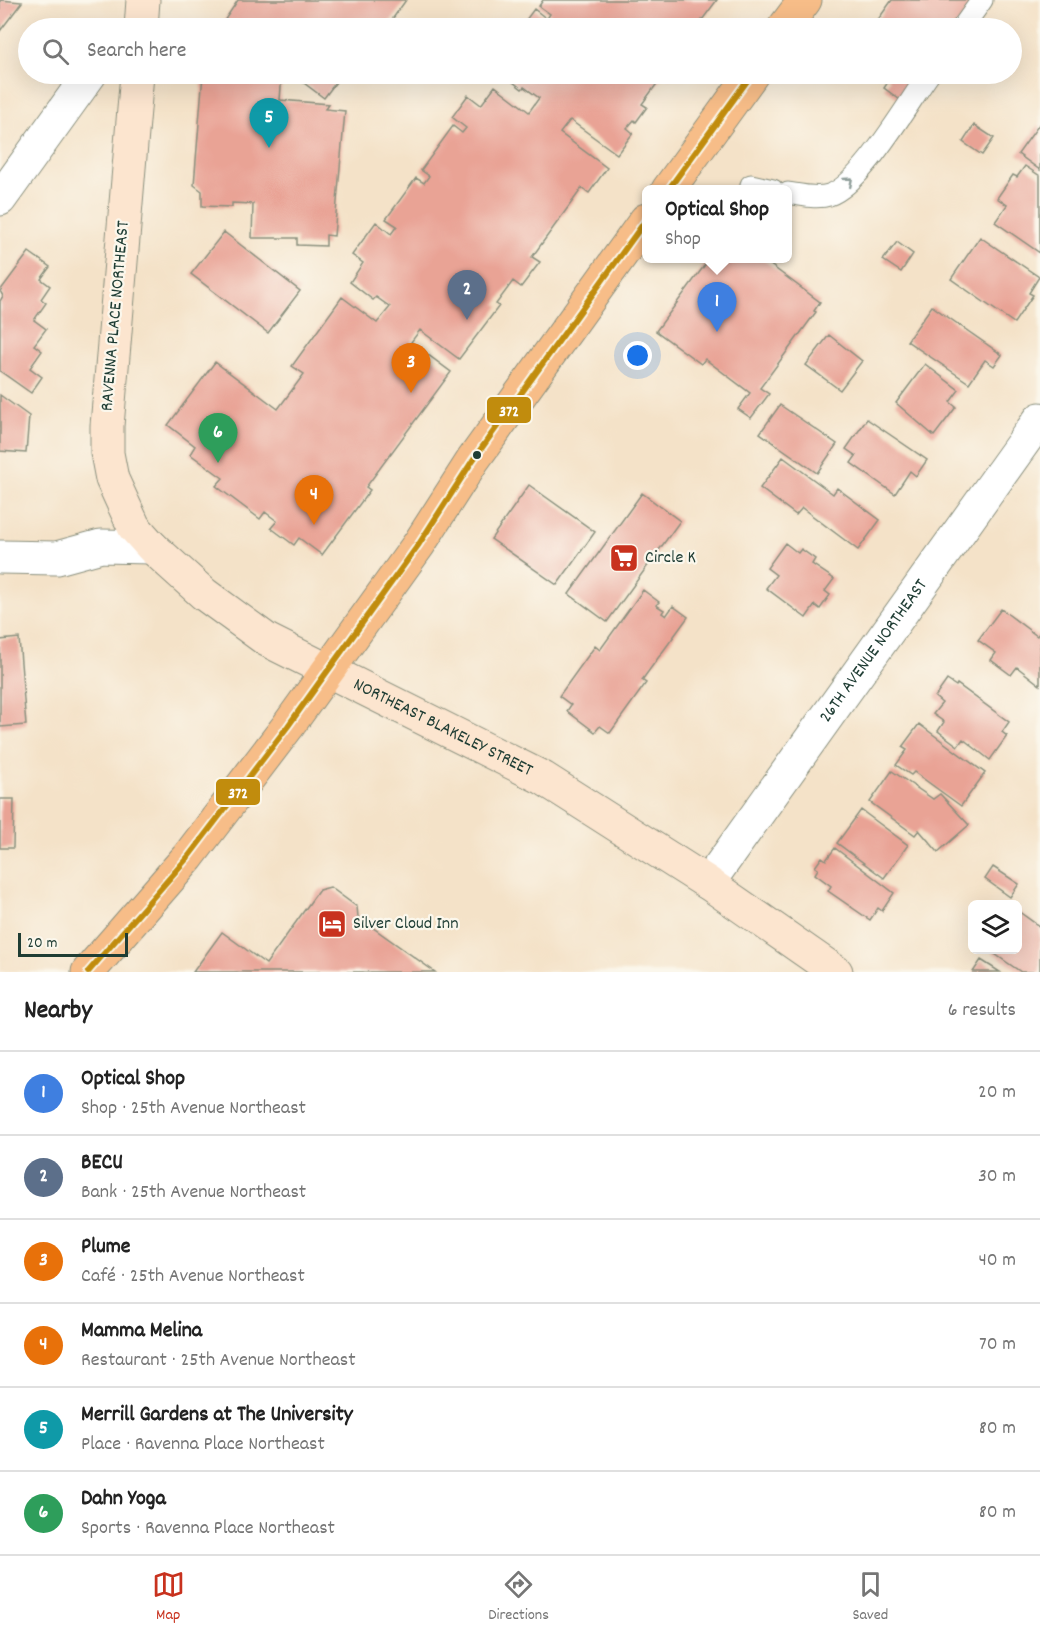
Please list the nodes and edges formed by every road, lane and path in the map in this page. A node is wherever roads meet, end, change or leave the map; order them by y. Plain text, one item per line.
1 (143, 0) edge
2 (805, 0) edge
3 (982, 0) edge
4 (130, 18) edge
5 (142, 18) edge
6 (792, 18) edge
7 (969, 18) edge
8 (83, 84) edge
9 (136, 84) edge
10 (745, 84) edge
11 (922, 84) edge
12 (671, 185) edge
13 (792, 194) edge
14 (0, 199) edge
15 (642, 226) edge
16 (1040, 419) edge
17 (152, 547) junction
18 (0, 557) edge
19 (328, 670) junction
20 (708, 883) junction
21 (88, 972) edge
22 (836, 972) edge

1 - 4 street
1 - 5 main road
2 - 6 main road
3 - 7 lane
8 - 14 street
9 - 17 main road, RAVENNA PLACE NORTHEAST
10 - 12 main road
13 -> 11 lane
15 - 19 main road
16 - 20 street, 26TH AVENUE NORTHEAST
17 - 18 street
17 - 19 main road, NORTHEAST BLAKELEY STREET
19 - 20 main road, NORTHEAST BLAKELEY STREET
19 - 21 main road
20 - 22 main road, NORTHEAST BLAKELEY STREET

